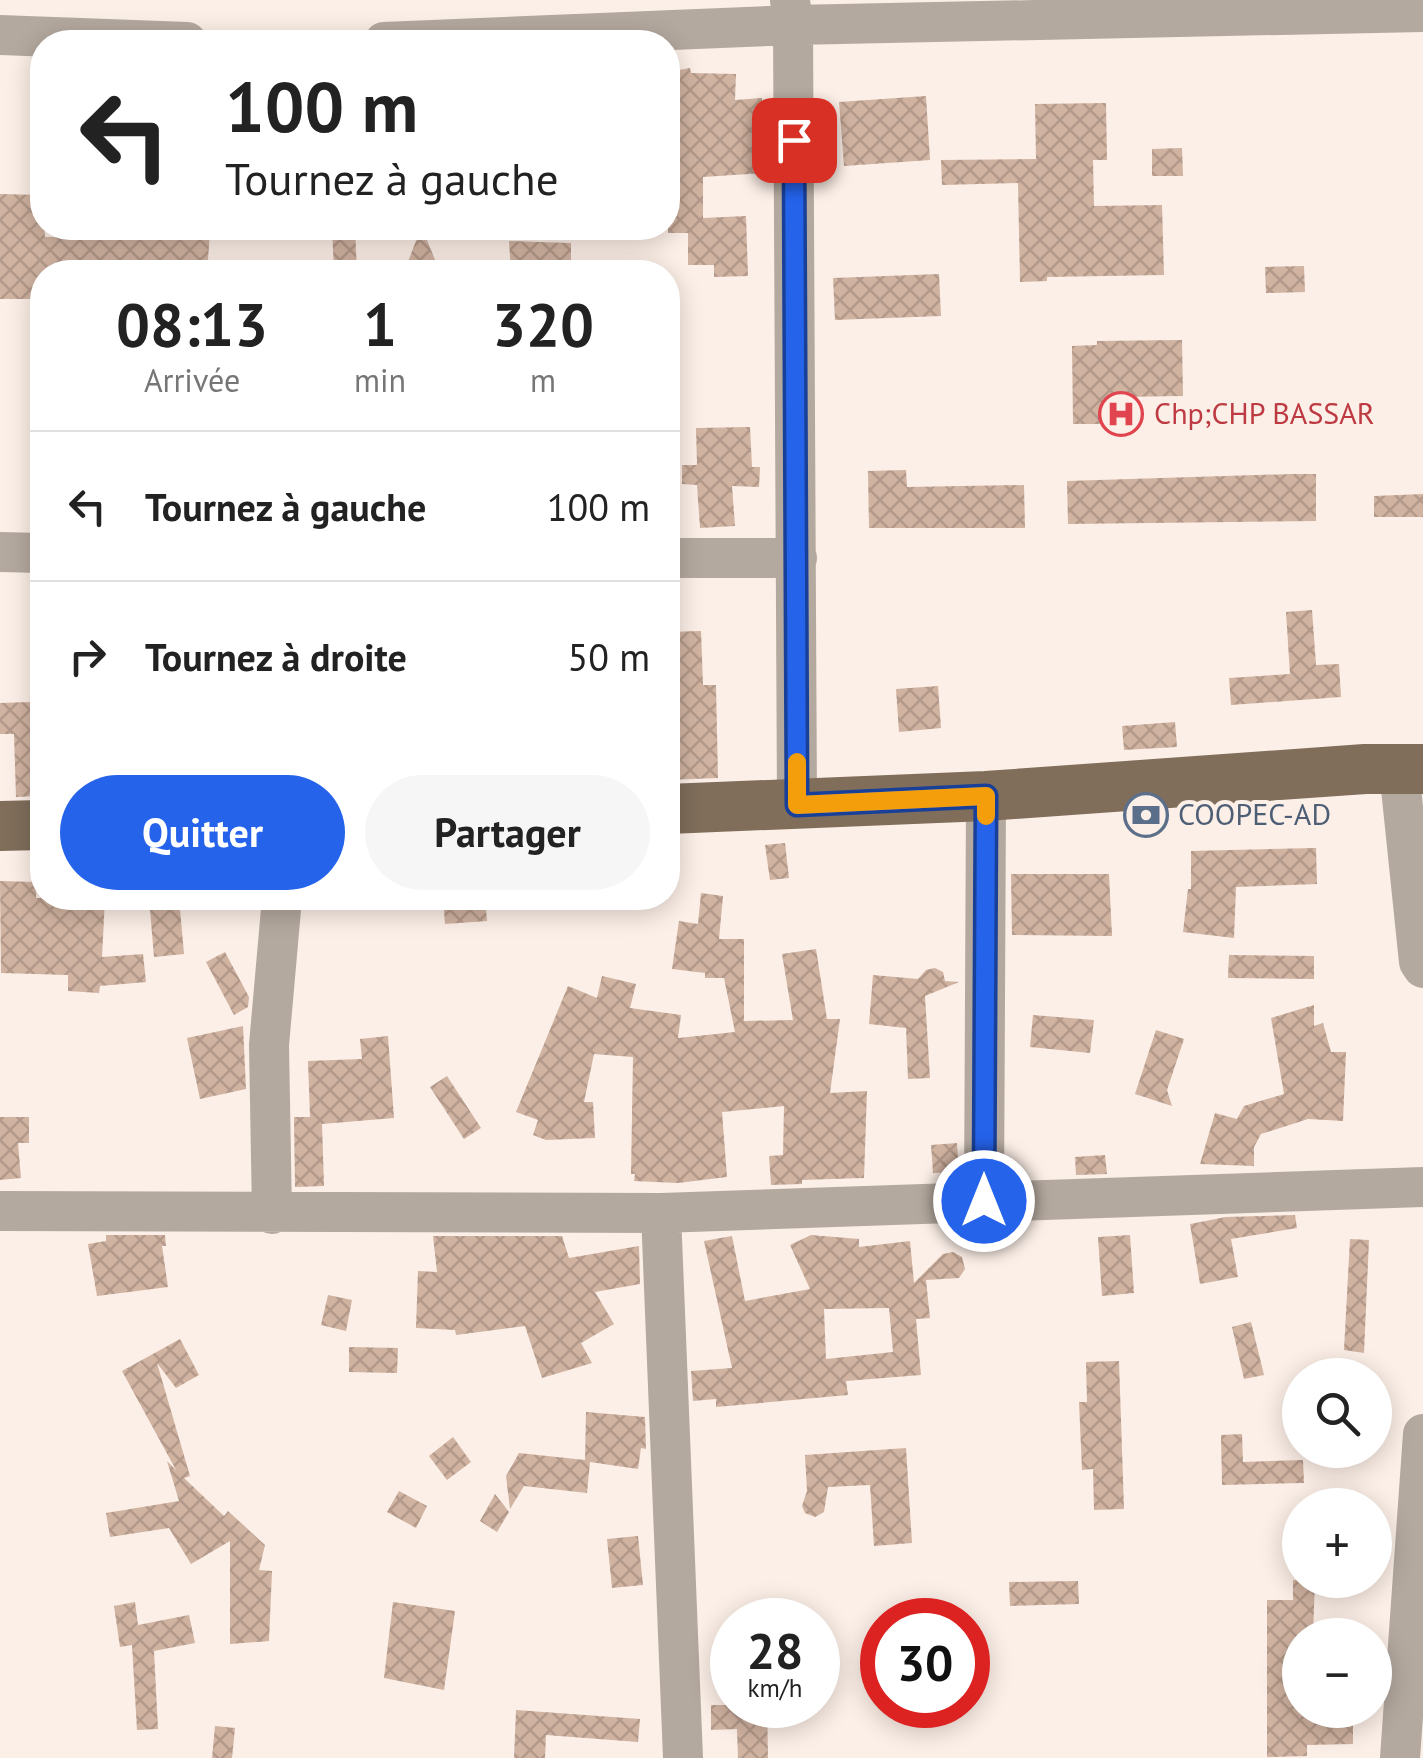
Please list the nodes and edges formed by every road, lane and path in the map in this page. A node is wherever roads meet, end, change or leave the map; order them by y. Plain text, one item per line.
1 (1242, 8) edge
2 (792, 12) edge
3 (1423, 12) edge
4 (547, 30) edge
5 (0, 34) edge
6 (30, 35) edge
7 (0, 552) edge
8 (30, 553) edge
9 (680, 558) edge
10 (797, 558) junction
11 (1411, 769) edge
12 (986, 796) junction
13 (797, 805) junction
14 (680, 809) edge
15 (30, 825) edge
16 (0, 826) edge
17 (281, 910) edge
18 (1423, 968) edge
19 (1423, 1187) edge
20 (984, 1201) junction
21 (0, 1211) edge
22 (272, 1214) junction
23 (661, 1214) junction
24 (1423, 1434) edge
25 (682, 1758) edge
26 (1400, 1758) edge

1 - 2 street
1 - 3 street
2 - 4 street
2 - 10 street
5 - 6 street
7 - 8 street
9 - 10 street
10 - 13 street
11 - 12 main road
11 - 18 street
12 - 13 main road
12 - 20 street
13 - 14 main road
15 - 16 main road
17 - 22 street
19 - 20 street
20 - 23 street
21 - 22 street
22 - 23 street
23 - 25 street
24 - 26 street

